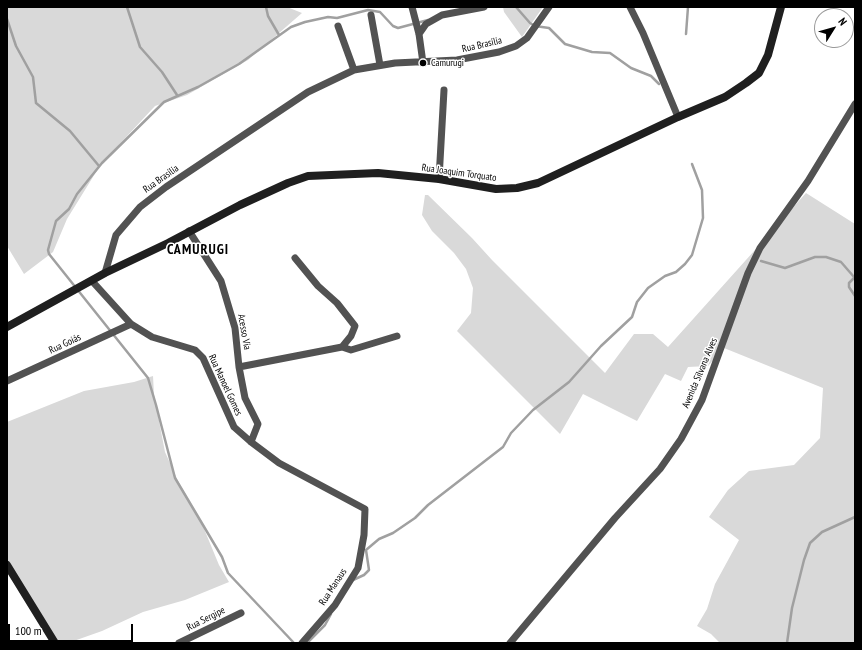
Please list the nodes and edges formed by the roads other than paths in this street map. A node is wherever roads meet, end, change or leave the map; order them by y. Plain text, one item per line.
1 (412, 7) edge
2 (484, 7) edge
3 (549, 7) edge
4 (630, 7) edge
5 (781, 7) edge
6 (371, 15) dead end
7 (338, 26) dead end
8 (419, 34) junction
9 (423, 63) junction
10 (380, 65) junction
11 (354, 70) junction
12 (444, 90) dead end
13 (855, 104) edge
14 (678, 117) junction
15 (439, 179) junction
16 (189, 231) junction
17 (295, 258) dead end
18 (105, 273) junction
19 (92, 282) junction
20 (131, 324) junction
21 (7, 327) edge
22 (397, 336) dead end
23 (342, 347) junction
24 (239, 367) junction
25 (7, 381) edge
26 (251, 442) junction
27 (365, 509) joint
28 (7, 565) edge
29 (241, 613) dead end
30 (198, 640) edge
31 (55, 643) edge
32 (179, 643) edge
33 (302, 643) edge
34 (510, 643) edge

1 - 8 street
2 - 8 street
3 - 9 street, Rua Brasília
4 - 14 street
5 - 14 street, Rua Joaquim Torquato
6 - 10 street
7 - 11 street
8 - 9 street
9 - 10 street, Rua Brasília
10 - 11 street, Rua Brasília
11 - 18 street, Rua Brasília
12 - 15 street
13 - 34 street, Avenida Silvana Alves
14 - 15 street, Rua Joaquim Torquato
15 - 16 street, Rua Joaquim Torquato
16 - 18 street, Rua Joaquim Torquato
16 - 24 street, Acesso Via
17 - 23 street
18 - 19 street
19 - 20 street, Rua Manoel Gomes
19 - 21 street
20 - 25 street, Rua Goiás
20 - 26 street, Rua Manoel Gomes
22 - 23 street
23 - 24 street
24 - 26 street, Acesso Via
26 - 27 street, Rua Manoel Gomes
27 - 33 street, Rua Manaus
28 - 31 street
29 - 30 street, Rua Sergipe
30 - 32 street, Rua Sergipe

